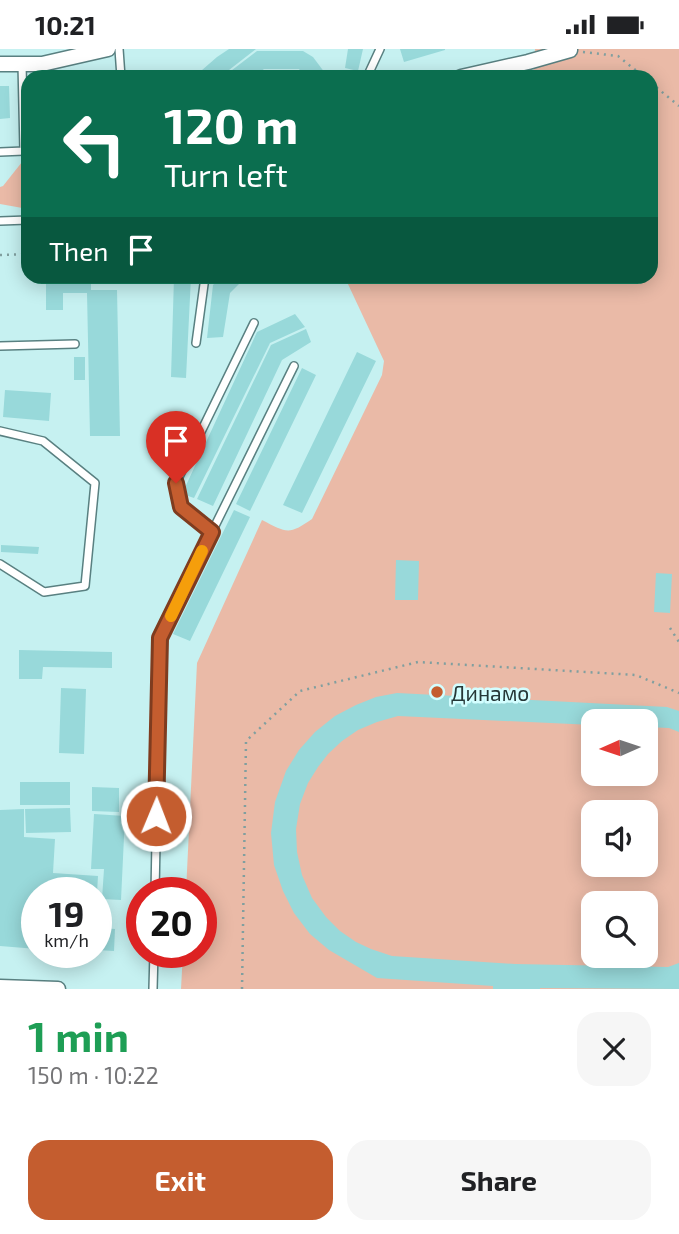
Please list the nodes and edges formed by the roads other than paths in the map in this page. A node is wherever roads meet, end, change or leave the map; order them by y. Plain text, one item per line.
1 (108, 49) edge
2 (119, 49) edge
3 (380, 49) edge
4 (570, 50) edge
5 (0, 64) edge
6 (22, 64) junction
7 (22, 70) edge
8 (120, 70) edge
9 (370, 70) edge
10 (492, 70) edge
11 (21, 151) edge
12 (0, 152) edge
13 (21, 220) edge
14 (0, 221) edge
15 (204, 284) edge
16 (254, 323) dead end
17 (196, 343) dead end
18 (75, 344) dead end
19 (0, 346) edge
20 (293, 366) dead end
21 (0, 431) edge
22 (212, 532) junction
23 (0, 563) edge
24 (155, 877) edge
25 (154, 968) edge
26 (0, 987) edge
27 (58, 989) edge
28 (153, 989) edge

1 - 6 street
2 - 8 lane
3 - 9 lane
4 - 10 street
5 - 6 street
6 - 7 lane
11 - 12 lane
13 - 14 lane
15 - 17 lane
16 - 22 lane
18 - 19 lane
20 - 22 lane
21 - 23 lane
22 - 24 lane
25 - 28 lane
26 - 27 street

